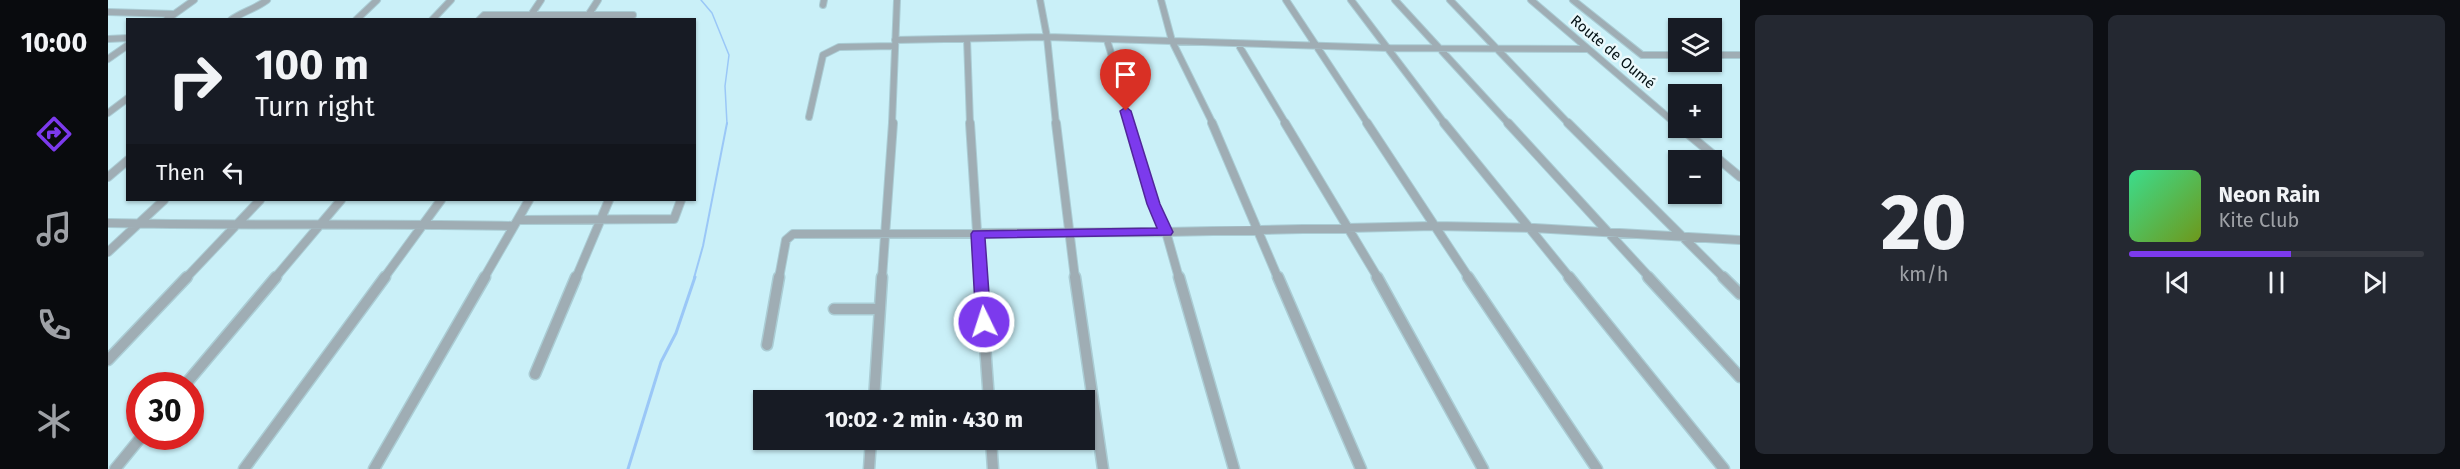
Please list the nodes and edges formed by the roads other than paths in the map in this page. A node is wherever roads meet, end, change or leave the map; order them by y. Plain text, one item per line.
1 (194, 0) edge
2 (267, 0) edge
3 (377, 0) edge
4 (451, 0) edge
5 (541, 0) edge
6 (598, 0) edge
7 (897, 0) edge
8 (1040, 0) edge
9 (1161, 0) edge
10 (1286, 0) edge
11 (1351, 0) edge
12 (1395, 0) edge
13 (1450, 0) edge
14 (1531, 0) edge
15 (1573, 0) edge
16 (108, 12) edge
17 (174, 14) junction
18 (531, 15) junction
19 (633, 15) dead end
20 (587, 17) edge
21 (169, 18) edge
22 (234, 18) edge
23 (358, 18) edge
24 (434, 18) edge
25 (481, 18) edge
26 (1047, 37) junction
27 (108, 39) edge
28 (126, 39) edge
29 (967, 39) junction
30 (1107, 40) junction
31 (1172, 41) junction
32 (895, 43) junction
33 (1239, 44) junction
34 (1316, 45) junction
35 (126, 46) edge
36 (1493, 47) junction
37 (1390, 48) junction
38 (1439, 48) junction
39 (1588, 49) junction
40 (1668, 55) edge
41 (1722, 55) edge
42 (1740, 56) edge
43 (108, 59) edge
44 (1123, 93) dead end
45 (126, 100) edge
46 (1126, 111) dead end
47 (108, 113) edge
48 (808, 117) dead end
49 (1668, 117) edge
50 (1693, 138) edge
51 (126, 162) edge
52 (108, 177) edge
53 (1740, 177) edge
54 (163, 201) edge
55 (259, 201) edge
56 (340, 201) edge
57 (440, 201) edge
58 (528, 201) edge
59 (609, 201) edge
60 (681, 201) edge
61 (600, 220) junction
62 (108, 223) edge
63 (516, 223) junction
64 (320, 224) junction
65 (424, 224) junction
66 (137, 225) junction
67 (235, 226) junction
68 (1434, 226) junction
69 (1347, 227) junction
70 (1531, 228) junction
71 (1259, 229) junction
72 (1068, 232) junction
73 (1166, 232) junction
74 (978, 234) junction
75 (1609, 234) junction
76 (884, 235) junction
77 (1683, 238) junction
78 (1740, 240) edge
79 (108, 252) edge
80 (1740, 294) edge
81 (834, 309) dead end
82 (880, 309) junction
83 (767, 345) dead end
84 (108, 360) edge
85 (195, 372) edge
86 (535, 374) dead end
87 (1740, 377) edge
88 (875, 390) edge
89 (988, 390) edge
90 (131, 450) edge
91 (870, 450) edge
92 (992, 450) edge
93 (115, 469) edge
94 (244, 469) edge
95 (374, 469) edge
96 (869, 469) edge
97 (993, 469) edge
98 (1103, 469) edge
99 (1234, 469) edge
100 (1361, 469) edge
101 (1484, 469) edge
102 (1597, 469) edge
103 (1724, 469) edge

1 - 17 street
2 - 22 street
3 - 23 street
4 - 24 street
5 - 18 street
6 - 20 street
7 - 32 street
8 - 26 street
9 - 31 street
10 - 34 street
11 - 37 street
12 - 38 street
13 - 36 street
14 - 39 street, Route de Oumé
15 - 40 street
16 - 17 street
17 - 21 street
18 - 20 street
18 - 25 street
19 - 20 street
26 - 29 street
26 - 30 street
26 - 72 street
27 - 28 street
29 - 32 street
29 - 74 street
30 - 31 street
30 - 44 street
31 - 33 street
31 - 71 street
32 - 48 street
32 - 76 street
33 - 34 street
33 - 69 street
34 - 37 street
34 - 68 street
35 - 43 street
36 - 38 street
36 - 39 street
36 - 77 street
37 - 38 street
37 - 70 street
38 - 75 street
39 - 49 street, Route de Oumé
41 - 42 street
45 - 47 street
46 - 73 street
50 - 53 street, Route de Oumé
51 - 52 street
54 - 66 street
55 - 67 street
56 - 64 street
57 - 65 street
58 - 63 street
59 - 61 street
60 - 61 street
61 - 63 street
61 - 86 street
62 - 66 street
63 - 65 street
63 - 95 street
64 - 65 street
64 - 67 street
64 - 85 street
65 - 94 street
66 - 67 street
66 - 79 street
67 - 84 street
68 - 69 street
68 - 70 street
68 - 102 street
69 - 71 street
69 - 101 street
70 - 75 street
70 - 103 street
71 - 73 street
71 - 100 street
72 - 73 street
72 - 74 street
72 - 98 street
73 - 99 street
74 - 76 street
74 - 89 street
75 - 77 street
75 - 87 street
76 - 82 street
76 - 83 street
77 - 78 street
77 - 80 street
81 - 82 street
82 - 88 street
90 - 93 street
91 - 96 street
92 - 97 street

